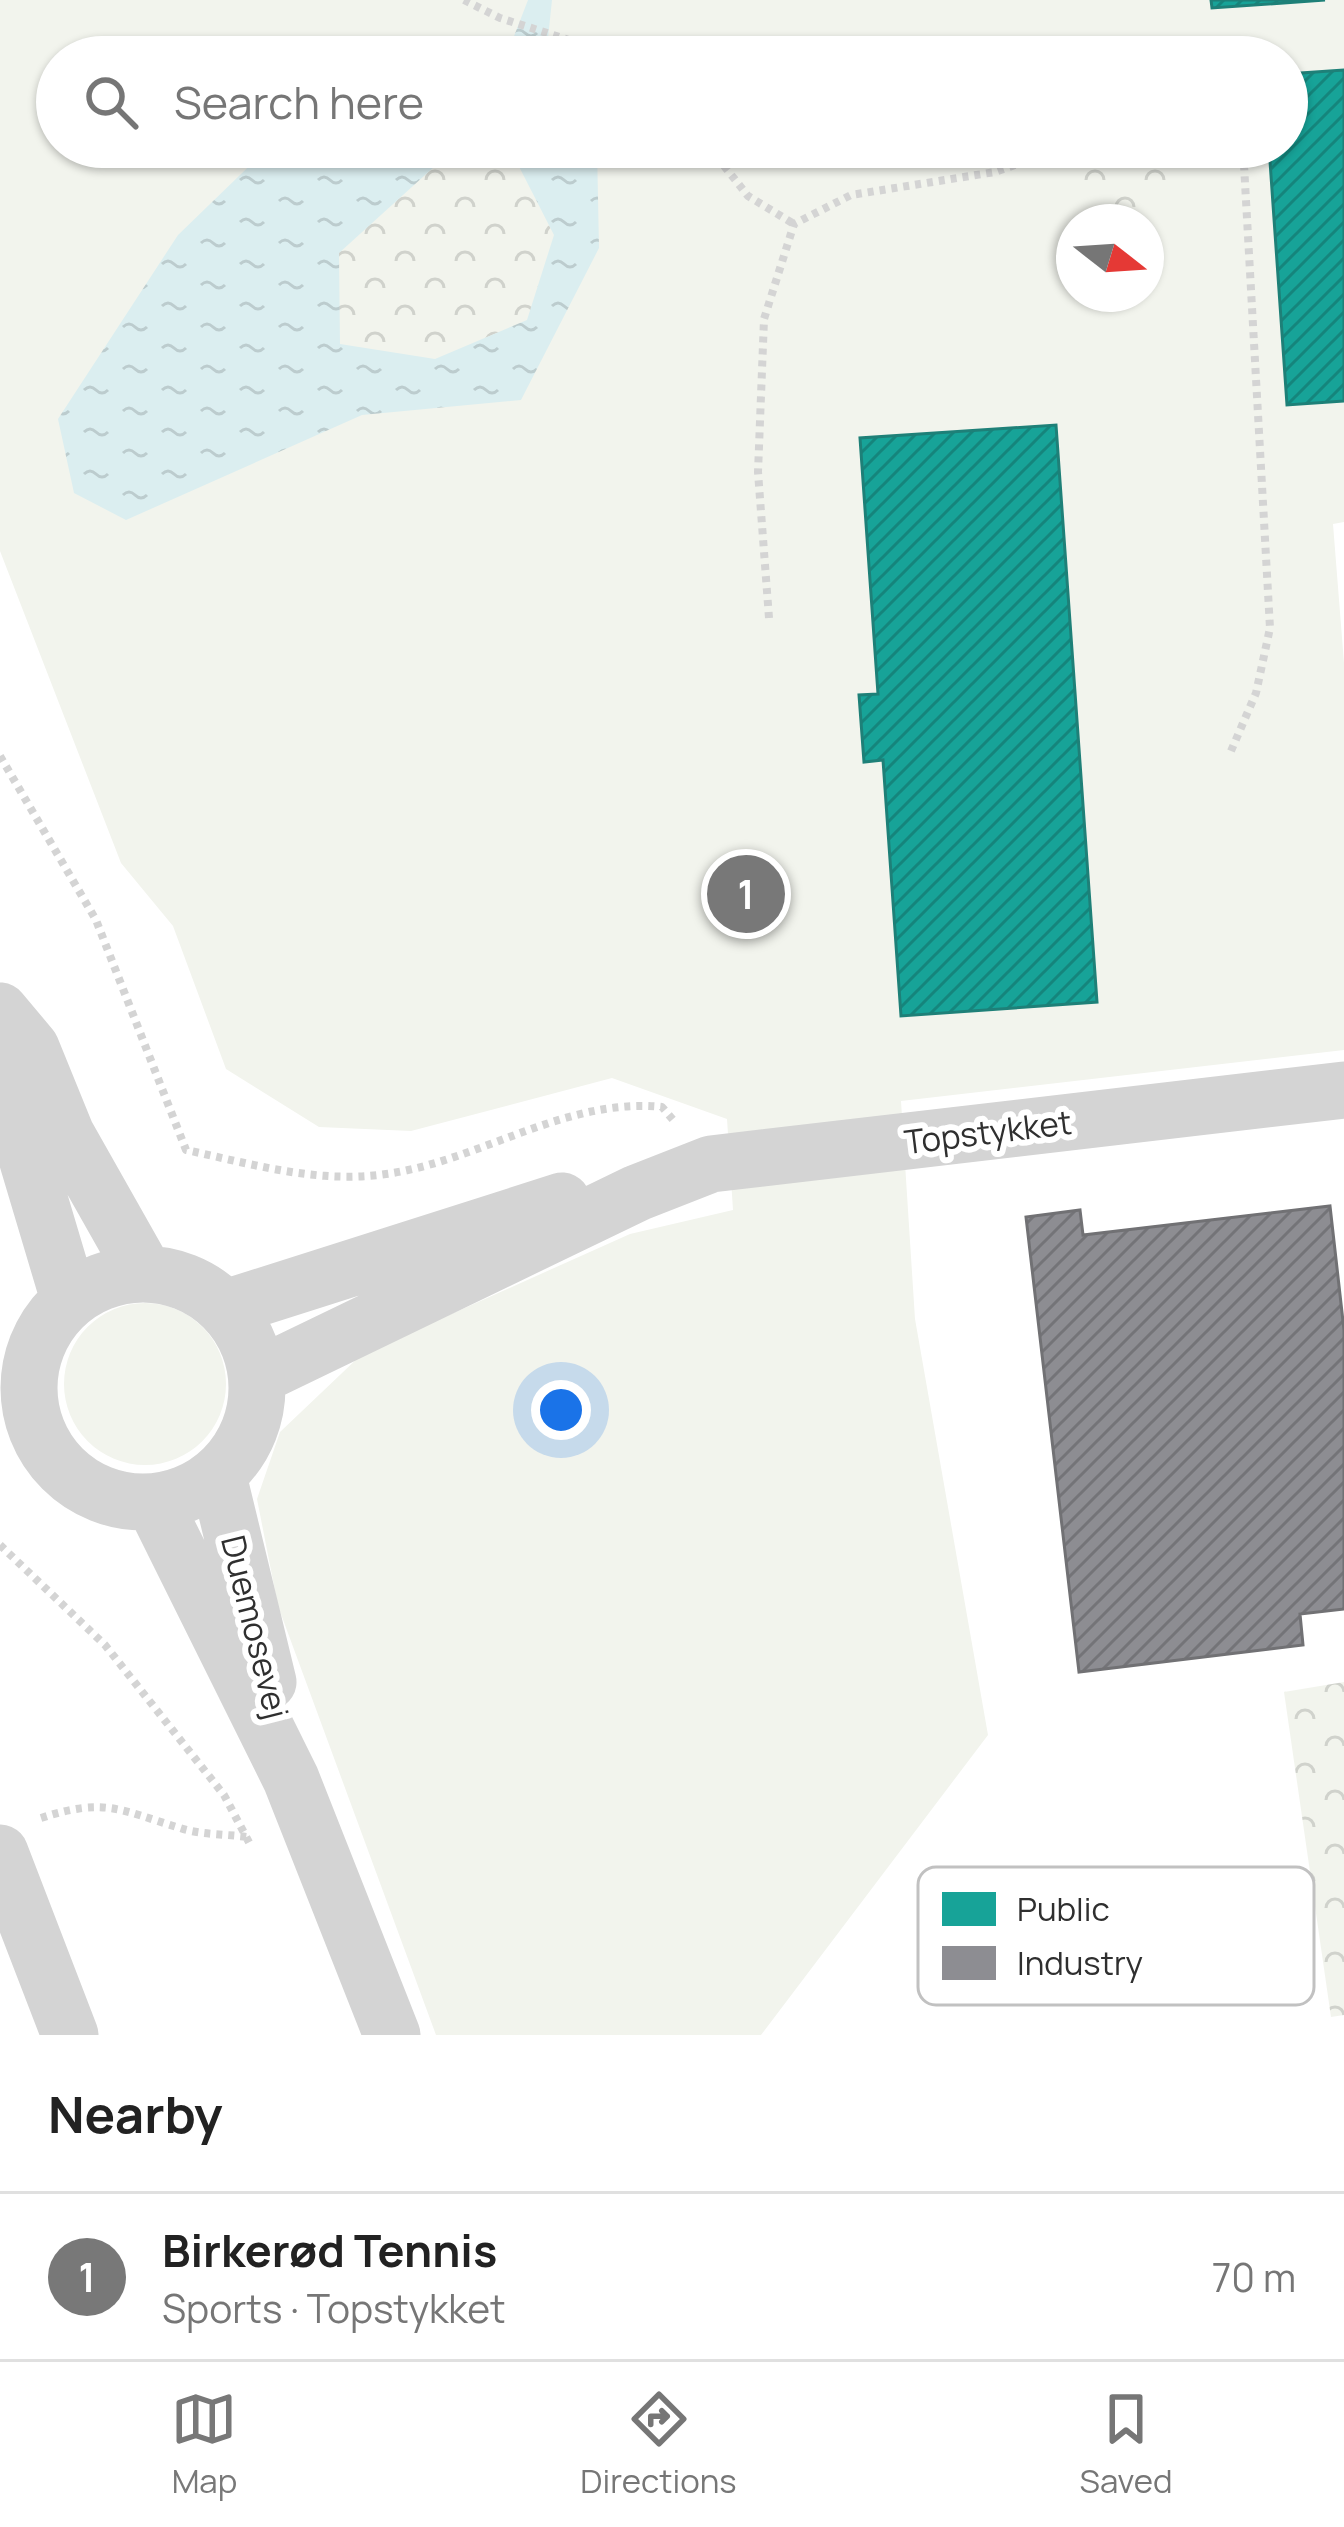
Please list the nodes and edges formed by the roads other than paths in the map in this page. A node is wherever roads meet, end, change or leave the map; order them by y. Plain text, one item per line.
1 (0, 1011) edge
2 (0, 1068) edge
3 (1344, 1090) edge
4 (637, 1193) junction
5 (144, 1272) junction
6 (69, 1299) junction
7 (226, 1308) junction
8 (258, 1376) junction
9 (218, 1475) junction
10 (154, 1503) junction
11 (291, 1779) junction
12 (11, 1839) edge
13 (70, 2035) edge
14 (392, 2035) edge

1 - 5 street
2 - 6 street
3 - 4 street, Topstykket
4 - 7 street, Topstykket
4 - 8 street, Topstykket
5 - 6 street
5 - 7 street
6 - 10 street
7 - 8 street
8 - 9 street
9 - 10 street
9 - 11 street, Duemosevej
10 - 11 street, Duemosevej
11 - 14 street, Duemosevej
12 - 13 street

